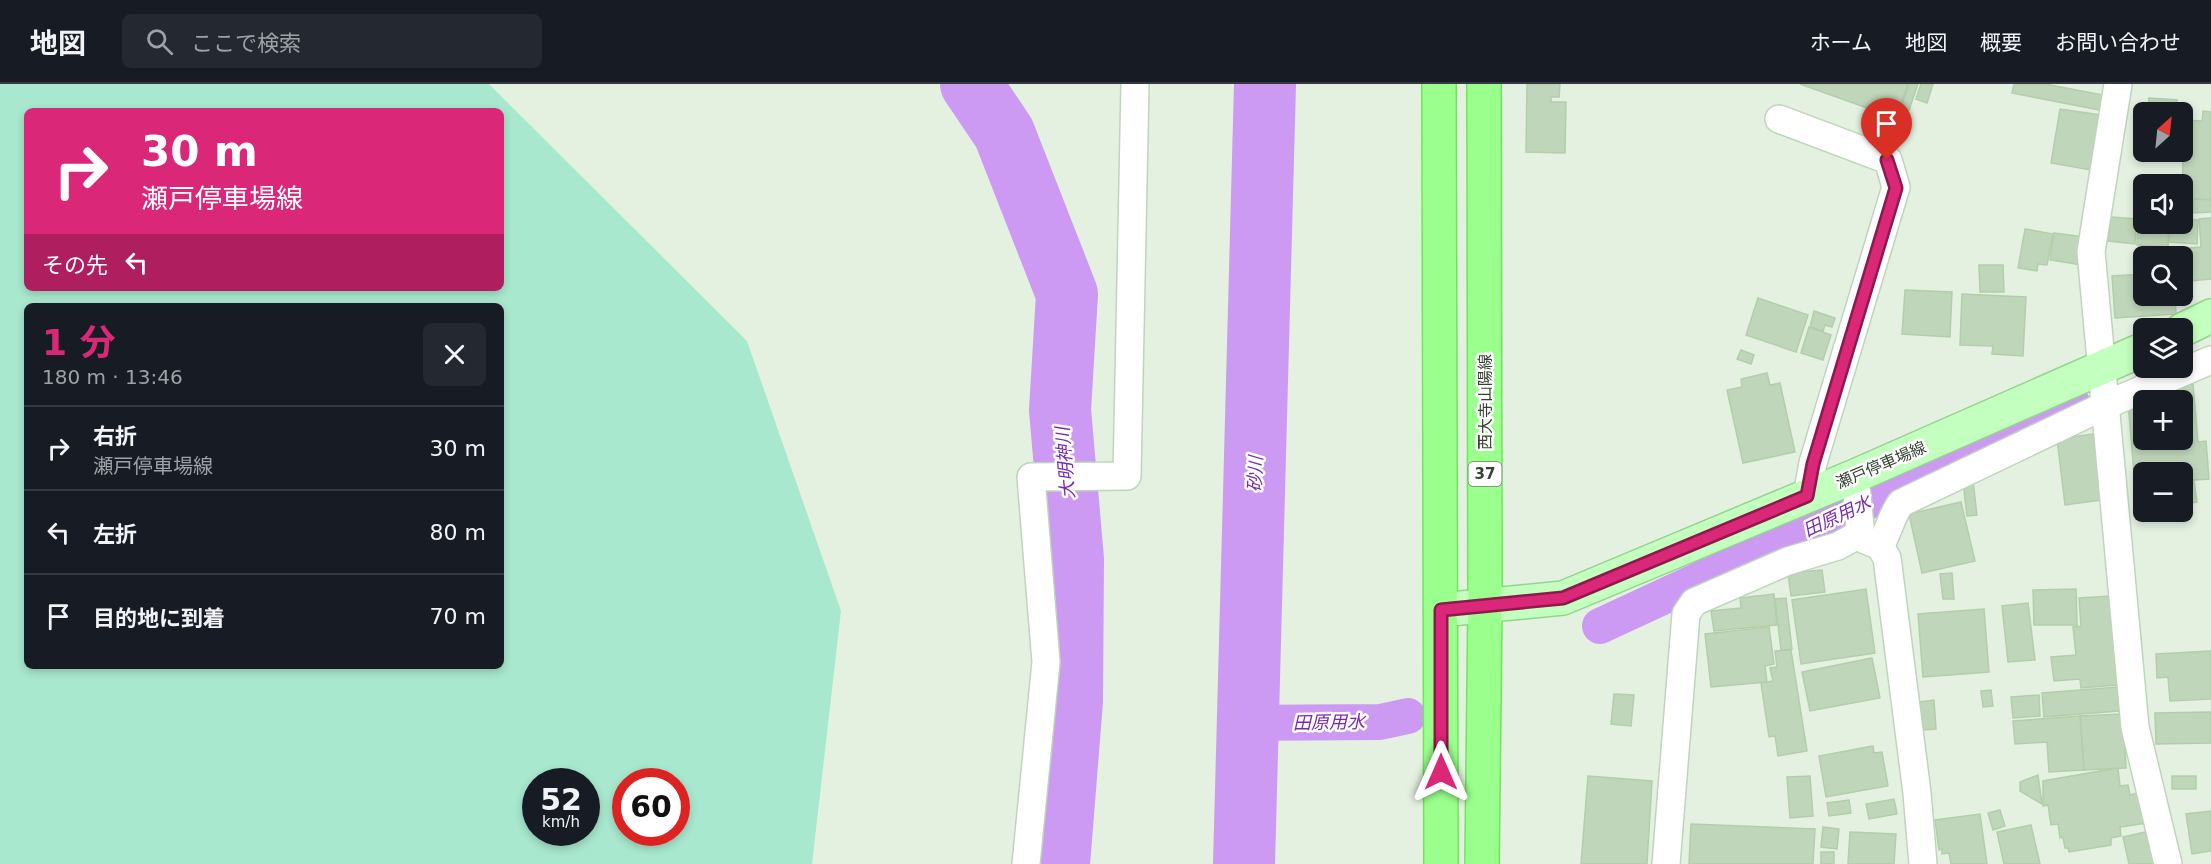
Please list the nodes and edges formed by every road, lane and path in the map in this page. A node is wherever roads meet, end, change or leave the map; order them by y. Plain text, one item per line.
1 (1135, 84) edge
2 (1439, 84) edge
3 (1484, 84) edge
4 (2118, 84) edge
5 (1779, 119) dead end
6 (2211, 316) edge
7 (2193, 325) edge
8 (2133, 353) edge
9 (2211, 360) edge
10 (2103, 368) junction
11 (2106, 405) junction
12 (1857, 484) junction
13 (1807, 496) junction
14 (1866, 536) junction
15 (1485, 605) junction
16 (1441, 610) junction
17 (1026, 864) edge
18 (1441, 864) edge
19 (1482, 864) edge
20 (1666, 864) edge
21 (1923, 864) edge
22 (2168, 864) edge

1 - 17 street
2 - 16 main road
3 - 15 main road, 西大寺山陽線 / 37
4 - 10 street
5 - 13 street
6 - 7 main road
8 - 10 main road, 瀬戸停車場線
9 - 11 street
10 - 11 street
10 - 12 main road, 瀬戸停車場線
11 - 14 street
11 - 22 street
12 - 13 main road, 瀬戸停車場線
12 - 14 street
13 - 15 main road, 瀬戸停車場線
14 - 20 street
14 - 21 street
15 - 16 main road, 瀬戸停車場線
15 - 19 main road, 西大寺山陽線 / 37
16 - 18 main road

